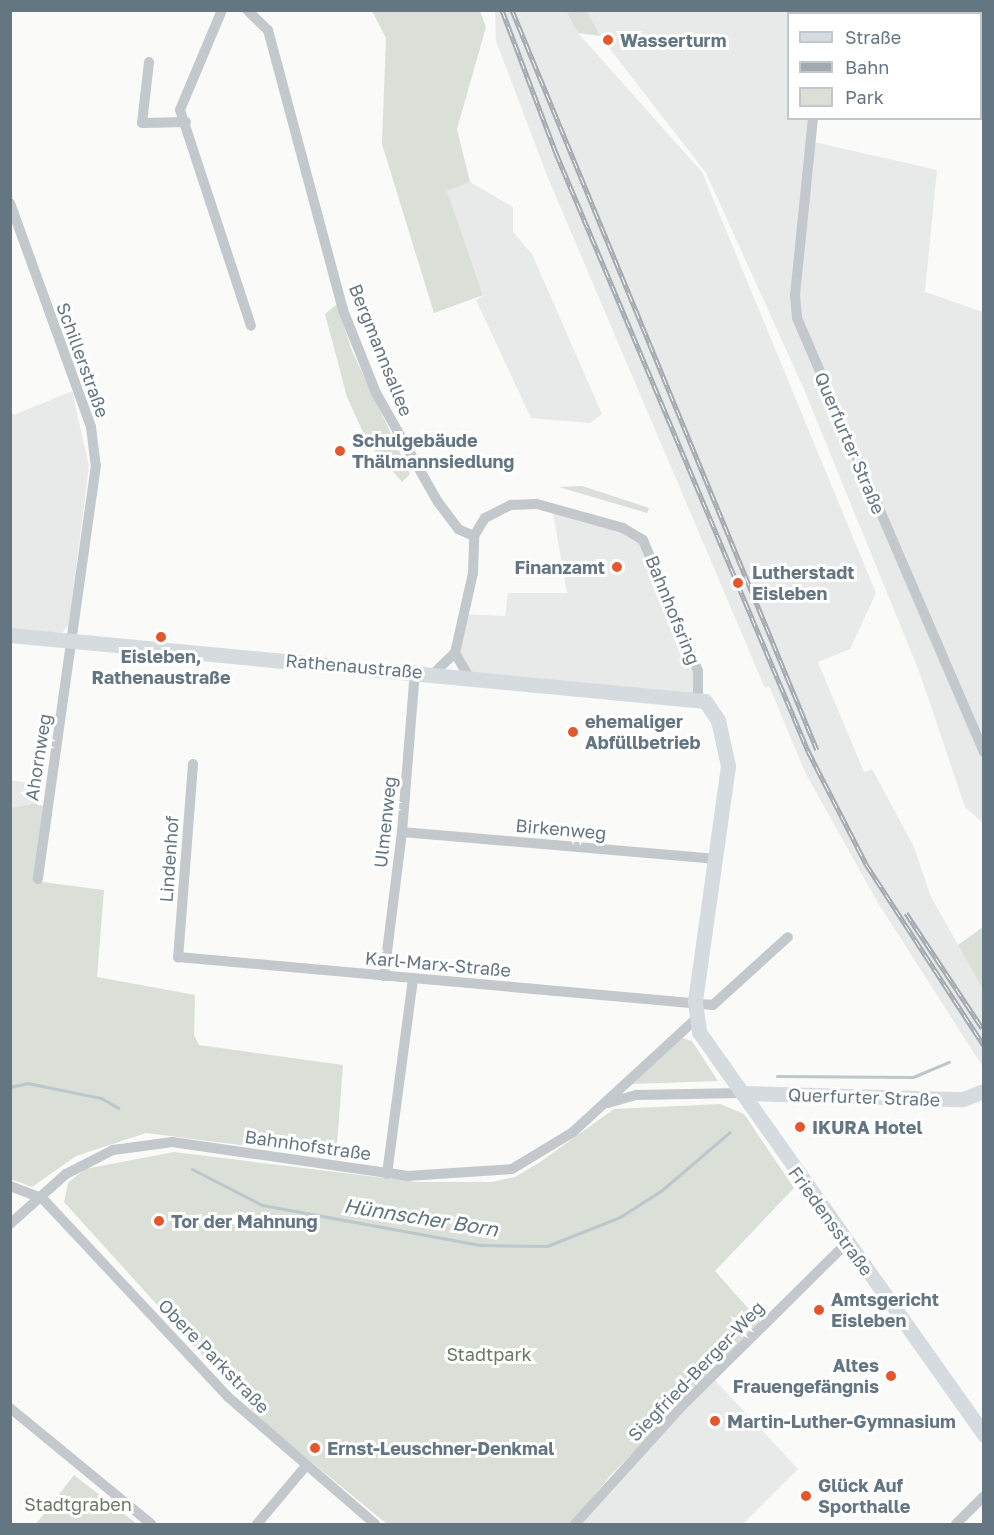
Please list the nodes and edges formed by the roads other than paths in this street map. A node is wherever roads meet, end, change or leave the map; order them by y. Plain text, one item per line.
1 (222, 10) edge
2 (247, 10) edge
3 (149, 62) dead end
4 (813, 120) edge
5 (186, 122) junction
6 (10, 203) edge
7 (251, 326) dead end
8 (474, 536) junction
9 (10, 635) edge
10 (74, 640) junction
11 (454, 653) junction
12 (414, 671) junction
13 (434, 673) junction
14 (469, 676) junction
15 (698, 697) junction
16 (984, 752) edge
17 (193, 764) dead end
18 (402, 832) junction
19 (717, 859) junction
20 (38, 879) dead end
21 (788, 937) dead end
22 (178, 957) joint
23 (384, 976) junction
24 (413, 978) junction
25 (695, 1002) junction
26 (695, 1020) junction
27 (984, 1091) edge
28 (742, 1093) junction
29 (605, 1104) junction
30 (387, 1174) junction
31 (10, 1186) edge
32 (42, 1198) junction
33 (10, 1224) edge
34 (846, 1244) junction
35 (10, 1408) edge
36 (984, 1435) edge
37 (305, 1467) junction
38 (984, 1496) edge
39 (151, 1524) edge
40 (257, 1524) edge
41 (375, 1524) edge
42 (574, 1524) edge
43 (956, 1524) edge

1 - 5 street
2 - 8 street, Bergmannsallee
3 - 5 street
4 - 16 street, Querfurter Straße
5 - 7 street
6 - 10 street, Schillerstraße
8 - 11 street
8 - 15 street, Bahnhofsring
9 - 10 main road, Rathenaustraße
10 - 12 main road, Rathenaustraße
10 - 20 street, Ahornweg
11 - 13 street
11 - 14 street
12 - 13 main road, Rathenaustraße
12 - 18 street, Ulmenweg
13 - 14 main road, Rathenaustraße
14 - 15 main road, Rathenaustraße
15 - 19 main road
17 - 22 street, Lindenhof
18 - 19 street, Birkenweg
18 - 23 street, Ulmenweg
19 - 25 main road
21 - 25 street
22 - 23 street, Karl-Marx-Straße
23 - 24 street, Karl-Marx-Straße
24 - 25 street, Karl-Marx-Straße
24 - 30 street
25 - 26 main road
26 - 28 main road
26 - 29 street, Bahnhofstraße
27 - 28 main road, Querfurter Straße
28 - 29 street, Bahnhofstraße
28 - 34 main road, Friedensstraße
29 - 30 street, Bahnhofstraße
30 - 32 street, Bahnhofstraße
31 - 32 street
32 - 33 street, Bahnhofstraße
32 - 37 street, Obere Parkstraße
34 - 36 main road, Friedensstraße
34 - 42 street, Siegfried-Berger-Weg
35 - 39 street
37 - 40 street
37 - 41 street, Obere Parkstraße
38 - 43 street

